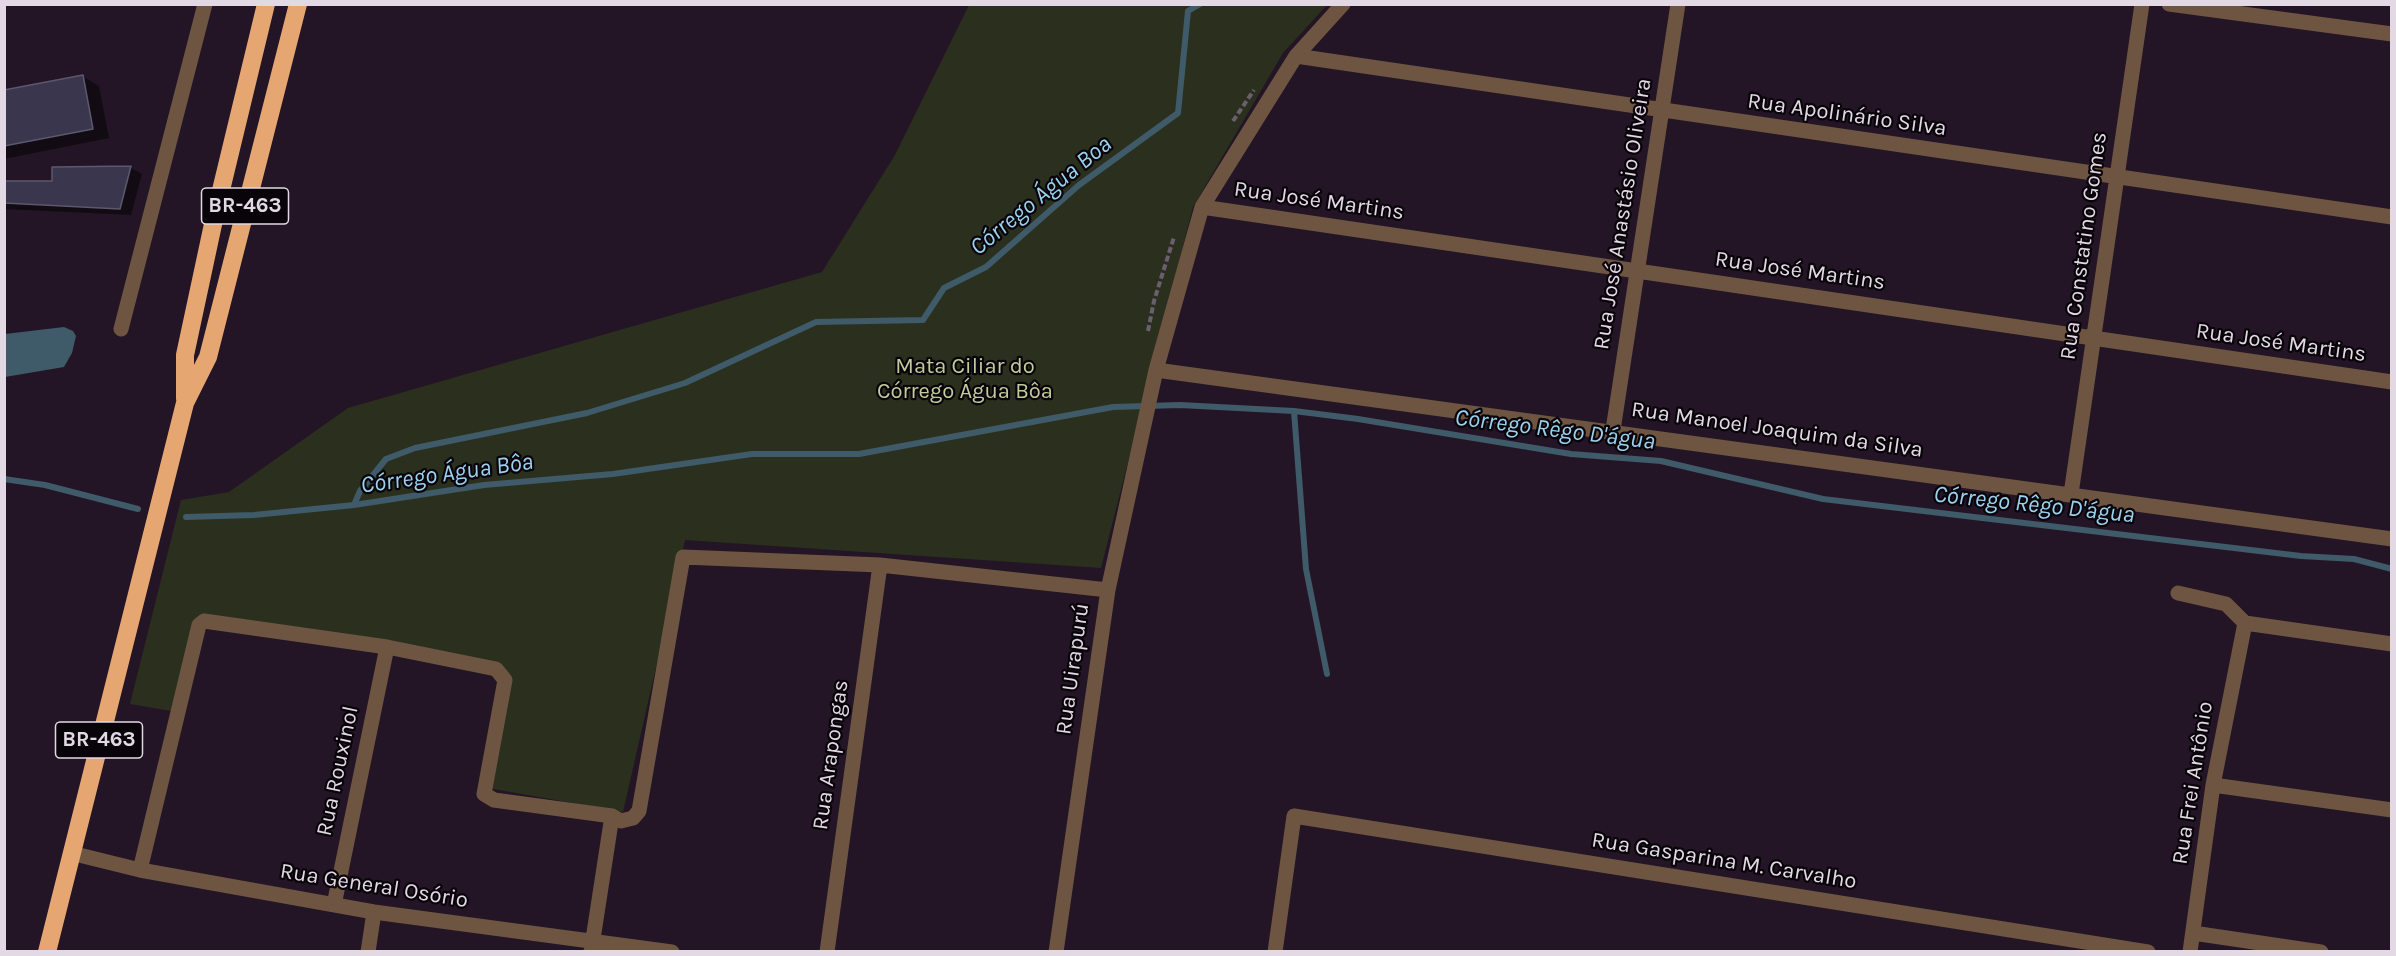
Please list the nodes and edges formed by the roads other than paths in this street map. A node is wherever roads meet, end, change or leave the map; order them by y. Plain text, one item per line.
1 (205, 4) edge
2 (266, 4) edge
3 (298, 4) edge
4 (1344, 4) edge
5 (1678, 4) edge
6 (2142, 4) edge
7 (2169, 4) edge
8 (2391, 34) edge
9 (1296, 56) junction
10 (1662, 110) junction
11 (2117, 177) junction
12 (1202, 207) junction
13 (2391, 217) edge
14 (1637, 270) junction
15 (121, 329) dead end
16 (2093, 338) junction
17 (1156, 370) junction
18 (2391, 382) edge
19 (184, 403) junction
20 (1612, 430) junction
21 (2071, 494) junction
22 (2391, 539) edge
23 (883, 565) junction
24 (1108, 590) junction
25 (2178, 593) dead end
26 (2245, 623) junction
27 (2391, 644) edge
28 (387, 647) junction
29 (2213, 785) junction
30 (2391, 810) edge
31 (612, 816) junction
32 (71, 853) junction
33 (140, 870) junction
34 (334, 905) junction
35 (374, 912) junction
36 (2193, 933) junction
37 (592, 945) edge
38 (46, 951) edge
39 (368, 951) edge
40 (672, 951) edge
41 (827, 951) edge
42 (1056, 951) edge
43 (1275, 951) edge
44 (2148, 951) edge
45 (2190, 951) edge
46 (2321, 951) edge

1 - 15 street
2 - 19 highway, BR-463
3 - 19 highway, BR-463
4 - 9 street, Rua Uirapurú
5 - 10 street, Rua José Anastásio Oliveira
6 - 11 street, Rua Constatino Gomes
7 - 8 street
9 - 10 street, Rua Apolinário Silva
9 - 12 street, Rua Uirapurú
10 - 11 street, Rua Apolinário Silva
10 - 14 street, Rua José Anastásio Oliveira
11 - 13 street, Rua Apolinário Silva
11 - 16 street, Rua Constatino Gomes
12 - 14 street, Rua José Martins
12 - 17 street, Rua Uirapurú
14 - 16 street, Rua José Martins
14 - 20 street, Rua José Anastásio Oliveira
16 - 18 street, Rua José Martins
16 - 21 street, Rua Constatino Gomes
17 - 20 street, Rua Manoel Joaquim da Silva
17 - 24 street, Rua Uirapurú
19 - 32 highway, BR-463
20 - 21 street, Rua Manoel Joaquim da Silva
21 - 22 street, Rua Manoel Joaquim da Silva
23 - 24 street
23 - 31 street
23 - 41 street, Rua Arapongas
24 - 42 street, Rua Uirapurú
25 - 26 street
26 - 27 street
26 - 29 street, Rua Frei Antônio
28 - 31 street
28 - 33 street
28 - 34 street, Rua Rouxinol
29 - 30 street
29 - 36 street, Rua Frei Antônio
31 - 37 street
32 - 33 street, Rua General Osório
32 - 38 highway, BR-463
33 - 34 street, Rua General Osório
34 - 35 street, Rua General Osório
35 - 37 street, Rua General Osório
35 - 39 street
36 - 45 street, Rua Frei Antônio
36 - 46 street
37 - 40 street, Rua General Osório
43 - 44 street, Rua Gasparina M. Carvalho

